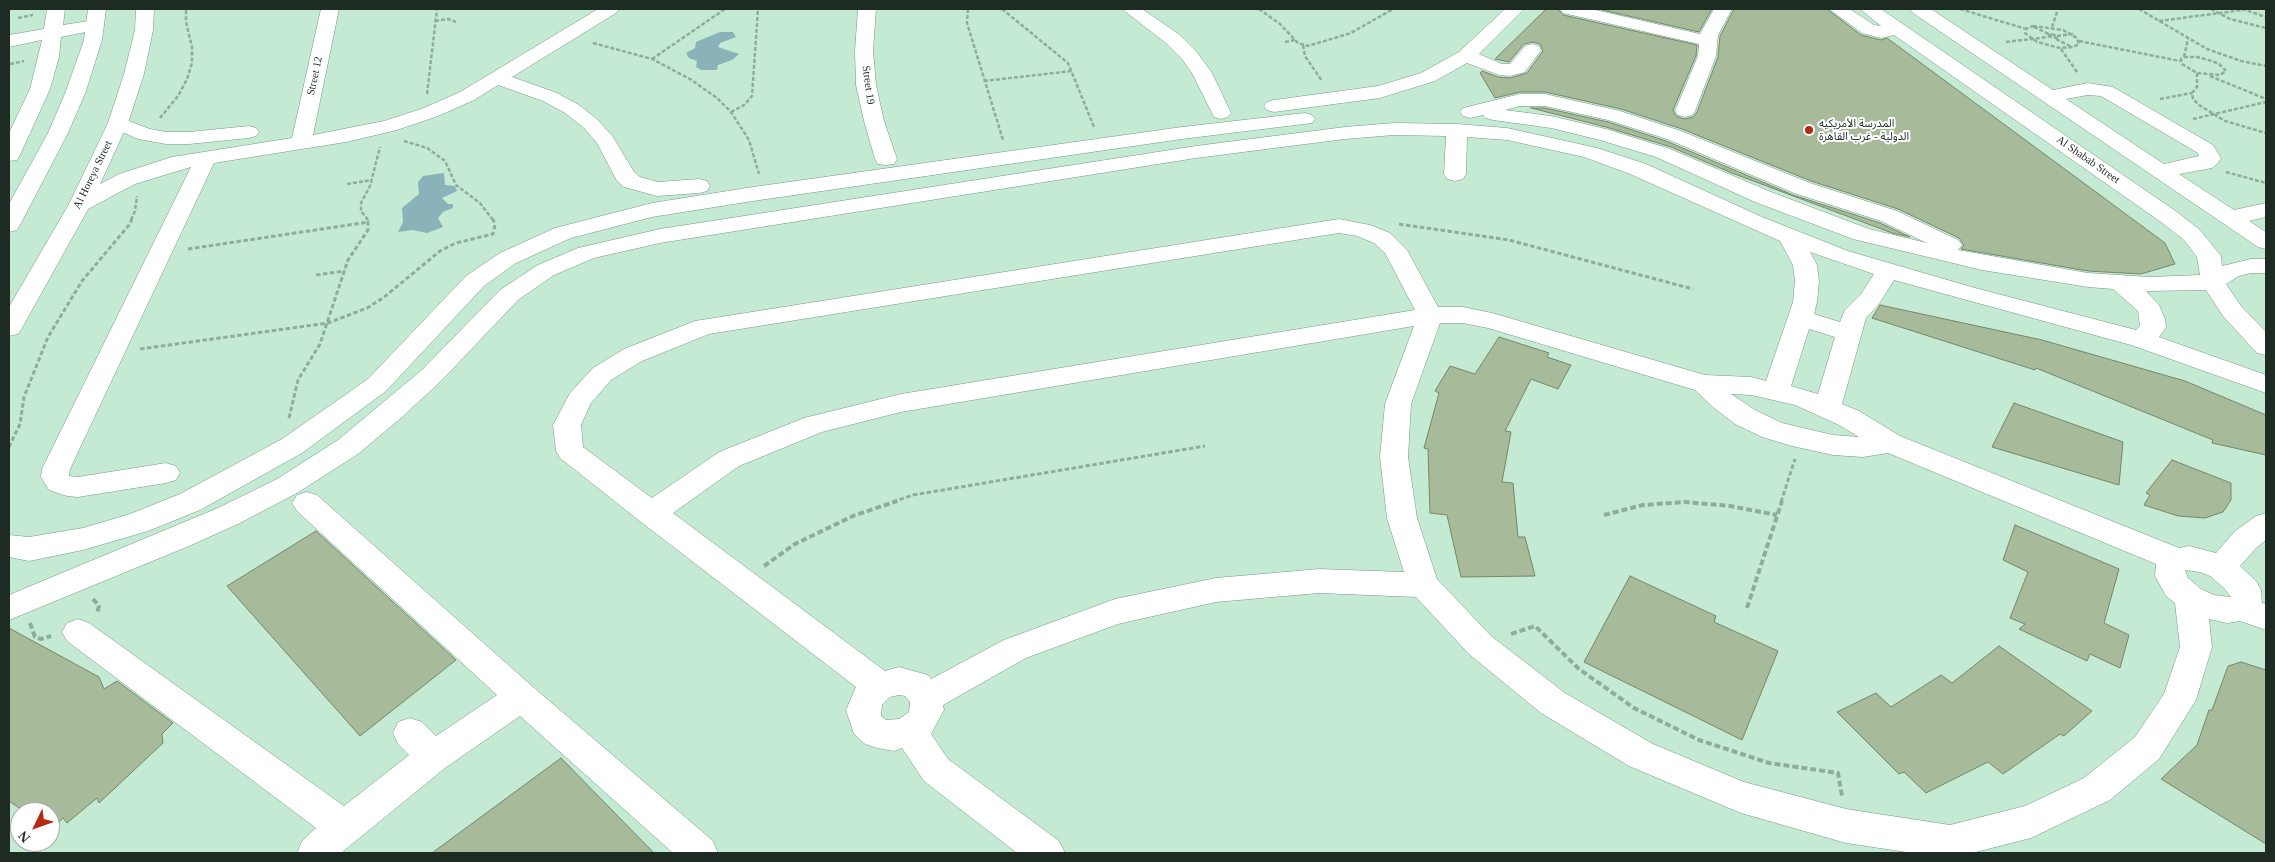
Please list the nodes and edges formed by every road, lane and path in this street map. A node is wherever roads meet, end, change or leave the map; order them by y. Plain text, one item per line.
1 (56, 9) edge
2 (145, 9) edge
3 (186, 9) edge
4 (330, 9) edge
5 (437, 9) edge
6 (583, 9) edge
7 (610, 9) edge
8 (725, 9) edge
9 (758, 9) edge
10 (867, 9) edge
11 (968, 9) edge
12 (1002, 9) edge
13 (1131, 9) edge
14 (1260, 9) edge
15 (1393, 9) edge
16 (1515, 9) edge
17 (1569, 9) edge
18 (1722, 9) edge
19 (1838, 9) edge
20 (1869, 9) edge
21 (1924, 9) edge
22 (1962, 9) edge
23 (2058, 9) edge
24 (2139, 9) edge
25 (2211, 9) edge
26 (2242, 9) edge
27 (2218, 13) junction
28 (96, 17) edge
29 (2266, 17) edge
30 (436, 21) junction
31 (2159, 21) junction
32 (456, 22) dead end
33 (2033, 26) junction
34 (2052, 27) junction
35 (2266, 28) edge
36 (1899, 29) junction
37 (2026, 29) junction
38 (53, 32) junction
39 (2073, 34) junction
40 (2048, 36) junction
41 (564, 37) junction
42 (2056, 37) junction
43 (2031, 39) junction
44 (2188, 39) junction
45 (1296, 40) junction
46 (9, 41) edge
47 (1708, 41) junction
48 (2079, 41) junction
49 (1285, 42) dead end
50 (1303, 45) junction
51 (1976, 46) junction
52 (2060, 48) junction
53 (2073, 48) junction
54 (1532, 50) dead end
55 (1466, 56) junction
56 (2184, 57) junction
57 (652, 59) junction
58 (2180, 62) junction
59 (2266, 66) edge
60 (1072, 71) junction
61 (2198, 72) junction
62 (2205, 74) junction
63 (496, 78) junction
64 (984, 81) junction
65 (2088, 89) junction
66 (2050, 96) junction
67 (426, 97) junction
68 (1334, 98) junction
69 (2266, 101) edge
70 (32, 108) junction
71 (731, 112) junction
72 (1685, 112) dead end
73 (1221, 113) junction
74 (2212, 114) junction
75 (9, 115) edge
76 (1464, 121) junction
77 (118, 123) junction
78 (2166, 126) junction
79 (1095, 130) junction
80 (387, 133) junction
81 (2266, 133) edge
82 (303, 134) junction
83 (145, 135) junction
84 (1004, 142) junction
85 (12, 146) edge
86 (206, 157) junction
87 (2204, 164) junction
88 (895, 166) junction
89 (2162, 171) junction
90 (1454, 174) dead end
91 (760, 177) junction
92 (127, 179) junction
93 (372, 180) junction
94 (2266, 183) edge
95 (347, 184) dead end
96 (912, 196) junction
97 (80, 204) junction
98 (2266, 210) edge
99 (2231, 218) junction
100 (369, 222) junction
101 (9, 225) edge
102 (1362, 230) junction
103 (1790, 237) junction
104 (2266, 242) edge
105 (160, 253) junction
106 (2266, 266) edge
107 (1888, 270) junction
108 (345, 271) junction
109 (316, 275) dead end
110 (2213, 282) junction
111 (2120, 283) junction
112 (1693, 289) dead end
113 (1430, 314) junction
114 (1800, 318) junction
115 (328, 323) junction
116 (9, 328) edge
117 (1850, 333) junction
118 (2140, 339) junction
119 (2266, 348) edge
120 (112, 352) junction
121 (1704, 384) junction
122 (2266, 384) edge
123 (1776, 391) junction
124 (1828, 408) junction
125 (284, 422) dead end
126 (1802, 439) junction
127 (1890, 443) junction
128 (1205, 446) dead end
129 (9, 447) edge
130 (166, 473) dead end
131 (307, 503) dead end
132 (651, 514) junction
133 (1604, 515) dead end
134 (1777, 515) junction
135 (2266, 524) edge
136 (9, 546) edge
137 (2177, 560) junction
138 (2221, 568) junction
139 (742, 582) junction
140 (1424, 585) junction
141 (2190, 598) junction
142 (9, 608) edge
143 (1747, 608) dead end
144 (2253, 613) edge
145 (78, 632) dead end
146 (1480, 645) junction
147 (880, 686) junction
148 (521, 697) junction
149 (926, 698) junction
150 (910, 731) junction
151 (1846, 826) junction
152 (344, 828) junction
153 (1957, 848) edge
154 (315, 853) edge
155 (700, 853) edge
156 (1046, 853) edge

1 - 38 street
2 - 77 street, Al Horeya Street
3 - 83 path
4 - 82 street, Street 12
5 - 30 path
6 - 67 street
7 - 41 street
8 - 57 path
9 - 71 path
10 - 88 street, Street 19
11 - 64 path
12 - 60 path
13 - 73 street
14 - 45 path
15 - 50 path
16 - 55 street
17 - 47 street
18 - 47 street
19 - 36 street
20 - 36 street, Al Shabab Street
21 - 51 street
22 - 37 path
23 - 34 path
24 - 31 path
25 - 27 path
26 - 27 path
26 - 29 path
27 - 31 path
27 - 35 path
28 - 38 street
28 - 101 street
30 - 32 path
30 - 67 path
31 - 44 path
33 - 34 path
33 - 37 path
33 - 40 path
34 - 39 path
36 - 110 street, Al Shabab Street
37 - 43 path
38 - 46 street
38 - 70 street
39 - 42 path
39 - 48 path
40 - 42 path
40 - 43 path
41 - 57 path
41 - 63 street
42 - 53 path
43 - 51 path
43 - 52 path
44 - 56 path
44 - 59 path
45 - 49 path
45 - 50 path
47 - 72 street
48 - 53 path
48 - 58 path
50 - 68 path
51 - 66 street
52 - 53 path
52 - 65 path
54 - 55 street
55 - 68 street
56 - 58 path
56 - 62 path
57 - 71 path
58 - 61 path
60 - 64 path
60 - 79 path
61 - 62 path
61 - 74 path
62 - 69 path
63 - 80 street
63 - 91 street
64 - 84 path
65 - 66 street
65 - 78 street
66 - 89 street
67 - 82 street
68 - 73 street
69 - 74 path
70 - 75 street
70 - 85 street
71 - 91 path
73 - 79 street
74 - 78 path
74 - 81 path
76 - 88 street
76 - 90 street
76 - 96 street
76 - 103 street
76 - 111 street
77 - 83 street
77 - 97 street, Al Horeya Street
78 - 87 street
79 - 84 street
80 - 82 street
80 - 93 path
80 - 115 path
82 - 83 street
82 - 86 street
84 - 88 street
86 - 92 street
86 - 105 street
87 - 89 street
87 - 94 path
88 - 91 street
88 - 96 street, Street 19
88 - 136 street
89 - 99 street
92 - 97 street
92 - 129 path
93 - 95 path
93 - 100 path
96 - 142 street
97 - 116 street, Al Horeya Street
98 - 99 street
99 - 104 street
100 - 105 path
100 - 108 path
102 - 112 path
102 - 113 street
102 - 132 street
103 - 107 street
103 - 114 street
105 - 120 street
106 - 110 street
107 - 117 street
107 - 118 street
108 - 109 path
108 - 115 path
110 - 111 street
110 - 119 street, Al Shabab Street
111 - 118 street
113 - 121 street
113 - 132 street
113 - 140 street
114 - 117 street
114 - 123 street
115 - 120 path
115 - 125 path
117 - 124 street
118 - 122 street
120 - 130 street
121 - 123 street
121 - 126 street
123 - 124 street
124 - 127 street
126 - 127 street
126 - 134 path
127 - 137 street
128 - 139 path
131 - 148 street
132 - 139 street
133 - 134 path
134 - 143 path
135 - 138 street
137 - 138 street
137 - 141 street
138 - 144 street
139 - 147 street
140 - 146 street
140 - 149 street
141 - 144 street
141 - 153 street
145 - 152 street
146 - 151 street
146 - 151 path
147 - 149 street
147 - 150 street
148 - 152 street
148 - 155 street
149 - 150 street
150 - 156 street
151 - 153 street
152 - 154 street

